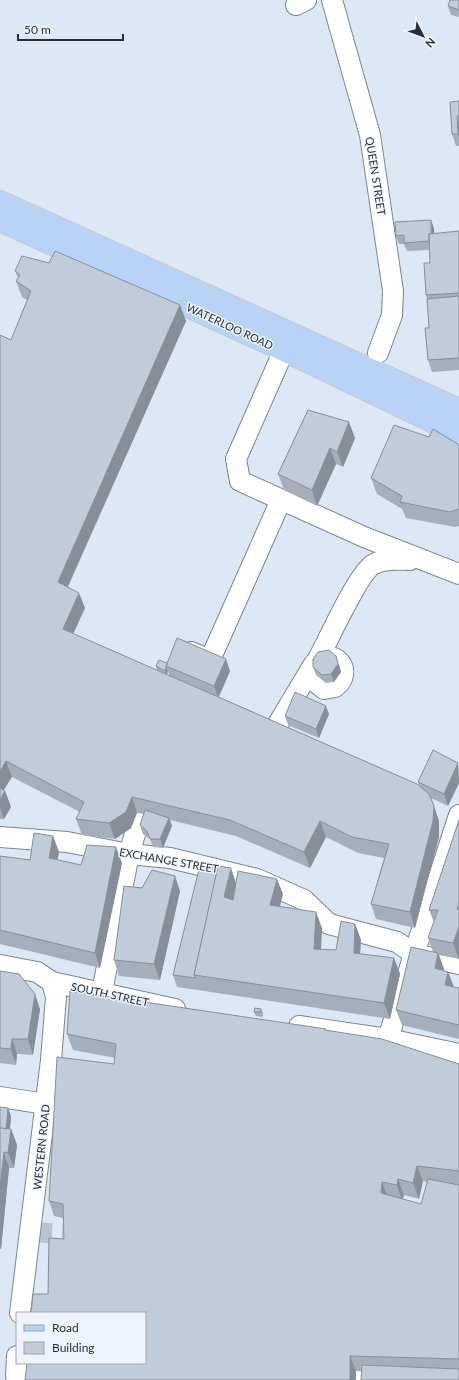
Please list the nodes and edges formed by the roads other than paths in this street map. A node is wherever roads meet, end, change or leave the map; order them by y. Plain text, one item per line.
1 (332, 0) edge
2 (0, 202) edge
3 (0, 220) edge
4 (284, 350) junction
5 (378, 353) dead end
6 (459, 410) edge
7 (459, 434) edge
8 (280, 500) junction
9 (418, 560) junction
10 (459, 574) edge
11 (174, 662) edge
12 (272, 734) edge
13 (158, 772) edge
14 (459, 815) edge
15 (0, 837) edge
16 (129, 854) junction
17 (414, 954) junction
18 (459, 964) edge
19 (0, 965) edge
20 (52, 982) junction
21 (102, 992) junction
22 (193, 1011) edge
23 (277, 1022) edge
24 (388, 1039) junction
25 (459, 1054) edge
26 (0, 1097) edge
27 (46, 1104) junction
28 (20, 1312) edge
29 (342, 1356) edge
30 (16, 1358) edge
31 (336, 1377) edge
32 (6, 1378) edge
33 (404, 1378) edge

1 - 5 street, QUEEN STREET
2 - 6 main road, WATERLOO ROAD
3 - 4 main road, WATERLOO ROAD
4 - 7 main road, WATERLOO ROAD
4 - 8 street
8 - 9 street
8 - 11 street
9 - 10 street
9 - 12 street
13 - 16 street
14 - 17 street
15 - 16 street, EXCHANGE STREET
16 - 17 street, EXCHANGE STREET
16 - 21 street
17 - 18 street, EXCHANGE STREET
17 - 24 street
19 - 20 street, SOUTH STREET
20 - 21 street, SOUTH STREET
20 - 27 street, WESTERN ROAD
21 - 22 street, SOUTH STREET
23 - 24 street
24 - 25 street
26 - 27 street
27 - 28 street, WESTERN ROAD
29 - 31 street
30 - 32 street
31 - 33 street

